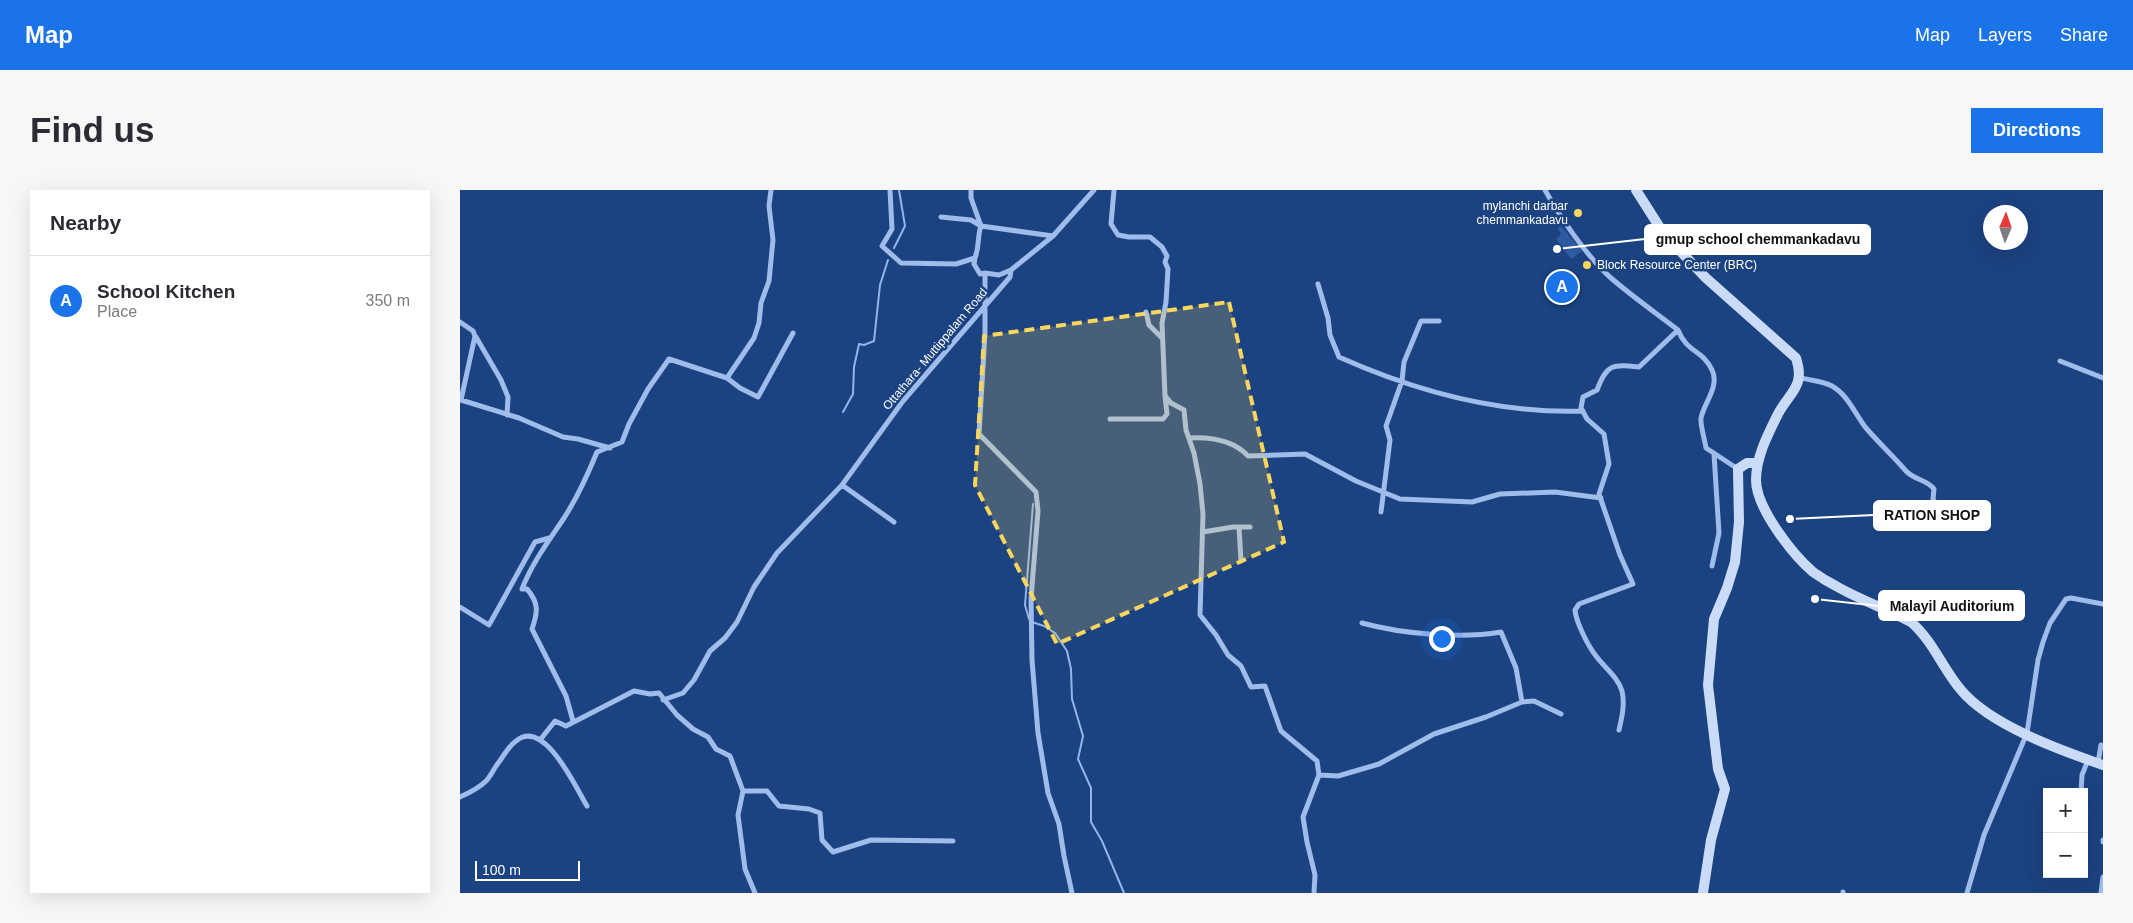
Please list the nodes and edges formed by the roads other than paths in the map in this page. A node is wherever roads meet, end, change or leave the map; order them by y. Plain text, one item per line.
1 (772, 190) edge
2 (890, 190) edge
3 (971, 190) edge
4 (1094, 190) edge
5 (1114, 190) edge
6 (1545, 190) edge
7 (1636, 190) edge
8 (940, 217) dead end
9 (980, 226) junction
10 (1053, 236) junction
11 (975, 258) junction
12 (1010, 270) junction
13 (985, 273) junction
14 (1318, 284) dead end
15 (986, 305) junction
16 (1146, 312) dead end
17 (1439, 320) dead end
18 (460, 322) edge
19 (1678, 330) junction
20 (793, 333) dead end
21 (475, 336) junction
22 (1162, 339) junction
23 (2060, 361) dead end
24 (1798, 376) junction
25 (727, 378) junction
26 (2103, 378) edge
27 (1402, 381) junction
28 (1165, 396) junction
29 (1583, 411) junction
30 (507, 415) junction
31 (1110, 418) dead end
32 (1190, 438) junction
33 (610, 448) junction
34 (1714, 454) junction
35 (1758, 463) junction
36 (1738, 469) junction
37 (842, 485) junction
38 (1383, 492) junction
39 (1601, 498) junction
40 (1938, 507) dead end
41 (1381, 512) dead end
42 (894, 522) dead end
43 (1238, 527) junction
44 (1250, 527) dead end
45 (1203, 532) junction
46 (550, 538) junction
47 (1240, 561) dead end
48 (1712, 566) dead end
49 (2103, 604) edge
50 (460, 607) edge
51 (1362, 623) dead end
52 (664, 700) junction
53 (1522, 702) junction
54 (1562, 714) dead end
55 (573, 721) dead end
56 (1619, 730) dead end
57 (2027, 733) junction
58 (540, 740) junction
59 (2101, 746) dead end
60 (2096, 762) edge
61 (1319, 774) junction
62 (2081, 788) edge
63 (743, 791) junction
64 (460, 797) edge
65 (587, 806) dead end
66 (953, 842) dead end
67 (2103, 877) edge
68 (754, 893) edge
69 (1072, 893) edge
70 (1314, 893) edge
71 (1703, 893) edge
72 (1967, 893) edge
73 (2101, 893) edge

1 - 25 street
2 - 11 street
3 - 9 street
4 - 10 street, Ottathara- Muttippalam Road
5 - 22 street
6 - 19 street
7 - 24 main road
8 - 9 street
9 - 10 street
9 - 11 street
10 - 12 street, Ottathara- Muttippalam Road
11 - 13 street
12 - 13 street
12 - 15 street, Ottathara- Muttippalam Road
13 - 15 street
14 - 27 street
15 - 37 street, Ottathara- Muttippalam Road
15 - 69 street
16 - 22 street
17 - 27 street
18 - 21 street
19 - 29 street
19 - 34 street
20 - 25 street
21 - 30 street
21 - 30 street
22 - 28 street
23 - 26 street
24 - 35 main road
24 - 40 street
25 - 33 street
27 - 29 street
27 - 38 street
28 - 31 street
28 - 32 street
29 - 39 street
30 - 33 street
32 - 38 street
32 - 45 street
33 - 46 street
34 - 36 street
34 - 48 street
35 - 36 main road
35 - 57 main road
36 - 71 main road
37 - 42 street
37 - 52 street, Ottathara- Muttippalam Road
38 - 39 street
38 - 41 street
39 - 56 street
43 - 44 street
43 - 45 street
43 - 47 street
45 - 61 street
46 - 50 street
46 - 55 street
49 - 57 street
51 - 53 street
52 - 58 street
52 - 63 street
53 - 54 street
53 - 61 street
57 - 60 main road
57 - 72 street
58 - 64 street
58 - 65 street
59 - 60 street
60 - 62 street
61 - 70 street
63 - 66 street
63 - 68 street
67 - 73 street

